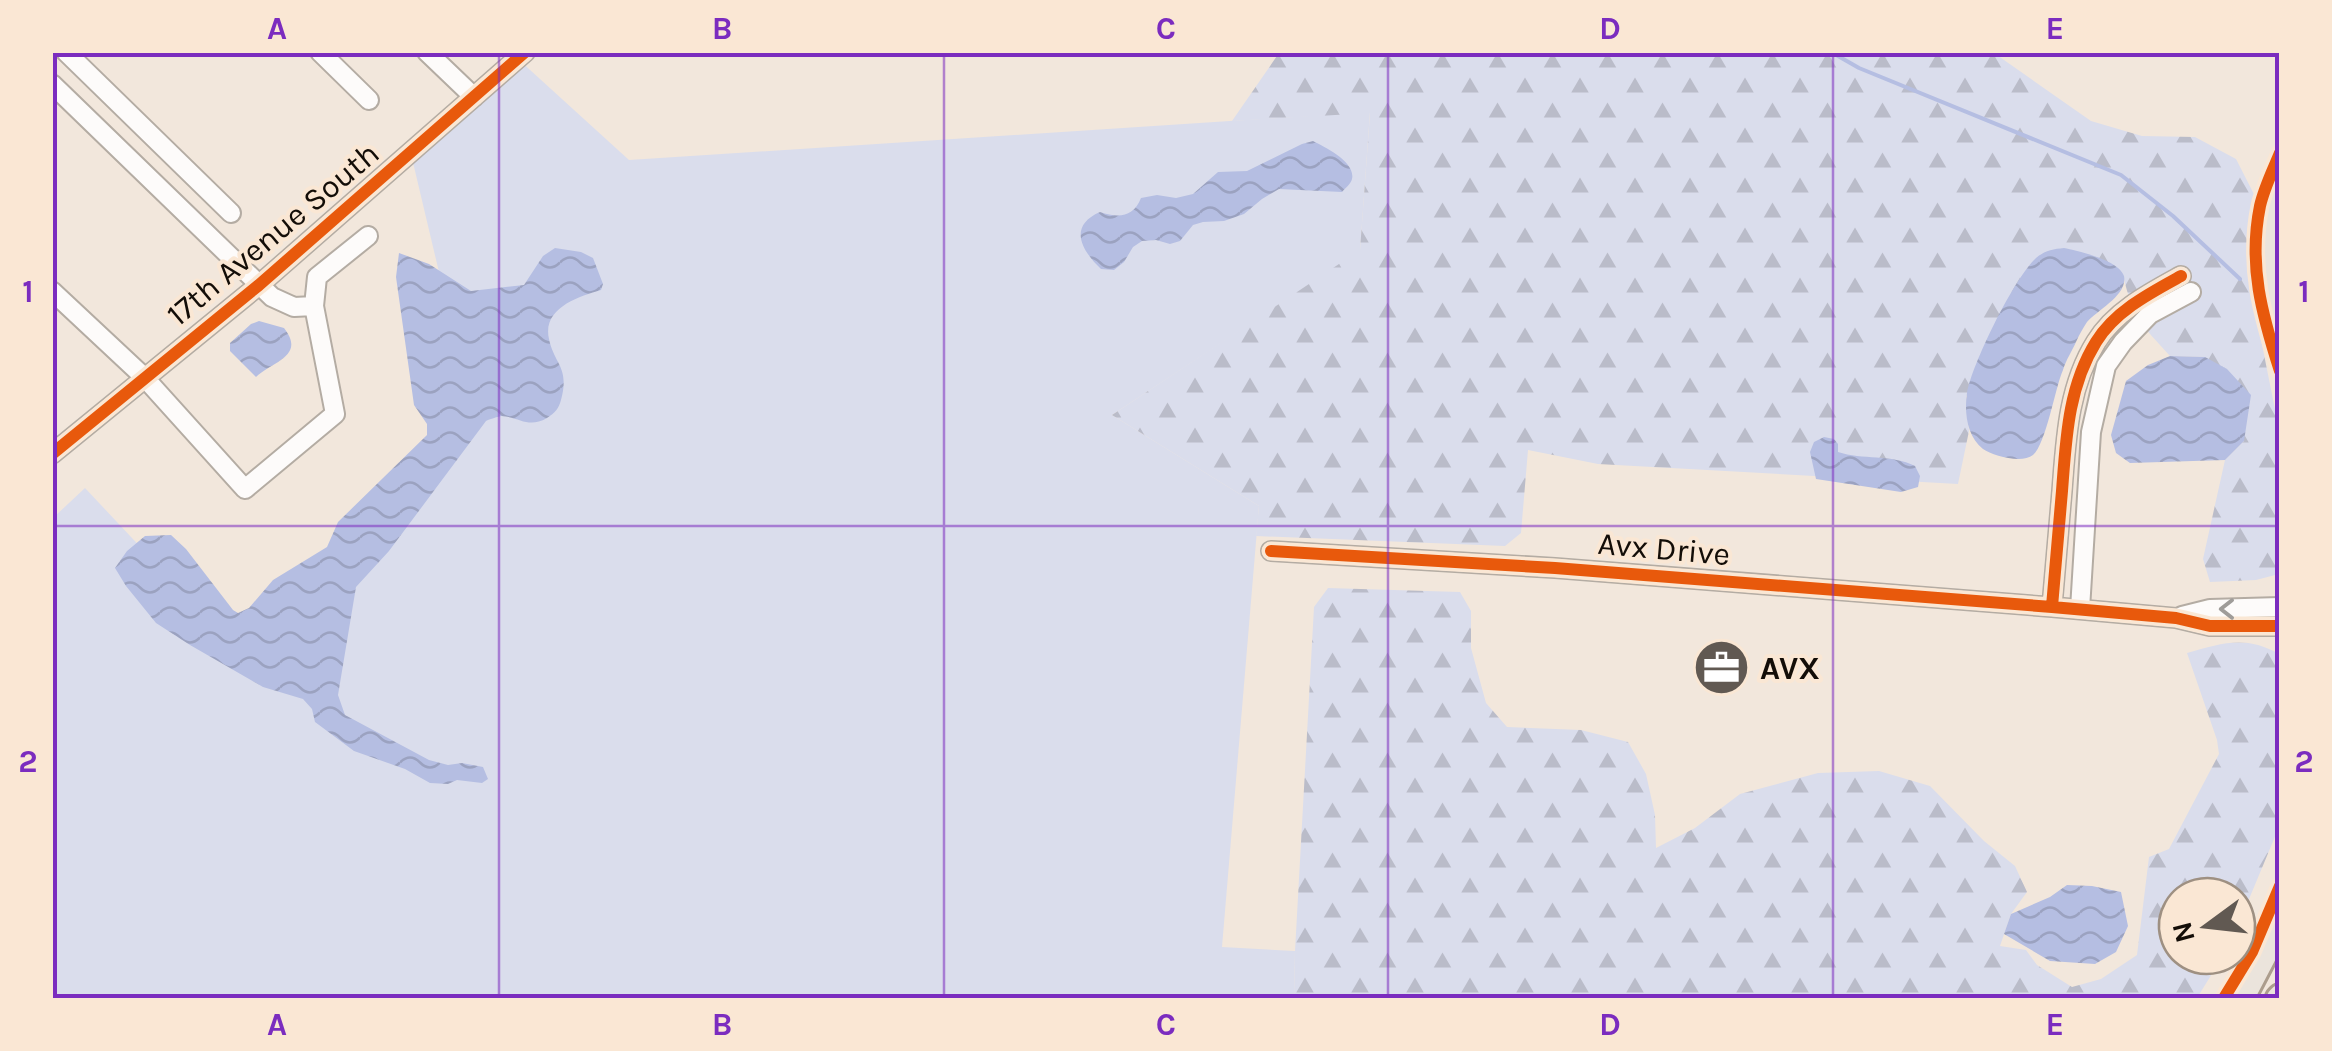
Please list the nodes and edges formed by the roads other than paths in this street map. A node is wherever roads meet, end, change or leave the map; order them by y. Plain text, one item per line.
1 (65, 52) edge
2 (320, 52) edge
3 (427, 52) edge
4 (525, 52) edge
5 (52, 64) edge
6 (52, 84) edge
7 (474, 98) junction
8 (369, 100) dead end
9 (2280, 195) edge
10 (231, 213) dead end
11 (368, 236) dead end
12 (259, 285) junction
13 (52, 291) edge
14 (314, 306) junction
15 (2280, 319) edge
16 (144, 377) junction
17 (2066, 435) junction
18 (2090, 437) junction
19 (52, 454) edge
20 (1272, 551) dead end
21 (2052, 606) junction
22 (2280, 607) edge
23 (2080, 609) junction
24 (2176, 618) junction
25 (2280, 626) edge
26 (2280, 927) edge
27 (2242, 998) edge

1 - 5 street
1 - 10 street
2 - 8 street
3 - 7 street
4 - 7 street, 17th Avenue South
6 - 12 street
7 - 12 street, 17th Avenue South
9 - 15 main road
11 - 14 street
12 - 14 street
12 - 16 street, 17th Avenue South
13 - 16 street
14 - 16 street
16 - 19 street, 17th Avenue South
17 - 18 street
17 - 18 street
17 - 21 street
18 - 23 street
20 - 21 street, Avx Drive
21 - 23 street, Avx Drive
22 -> 24 street
23 - 24 street, Avx Drive
24 - 25 street, Avx Drive
26 - 27 main road

